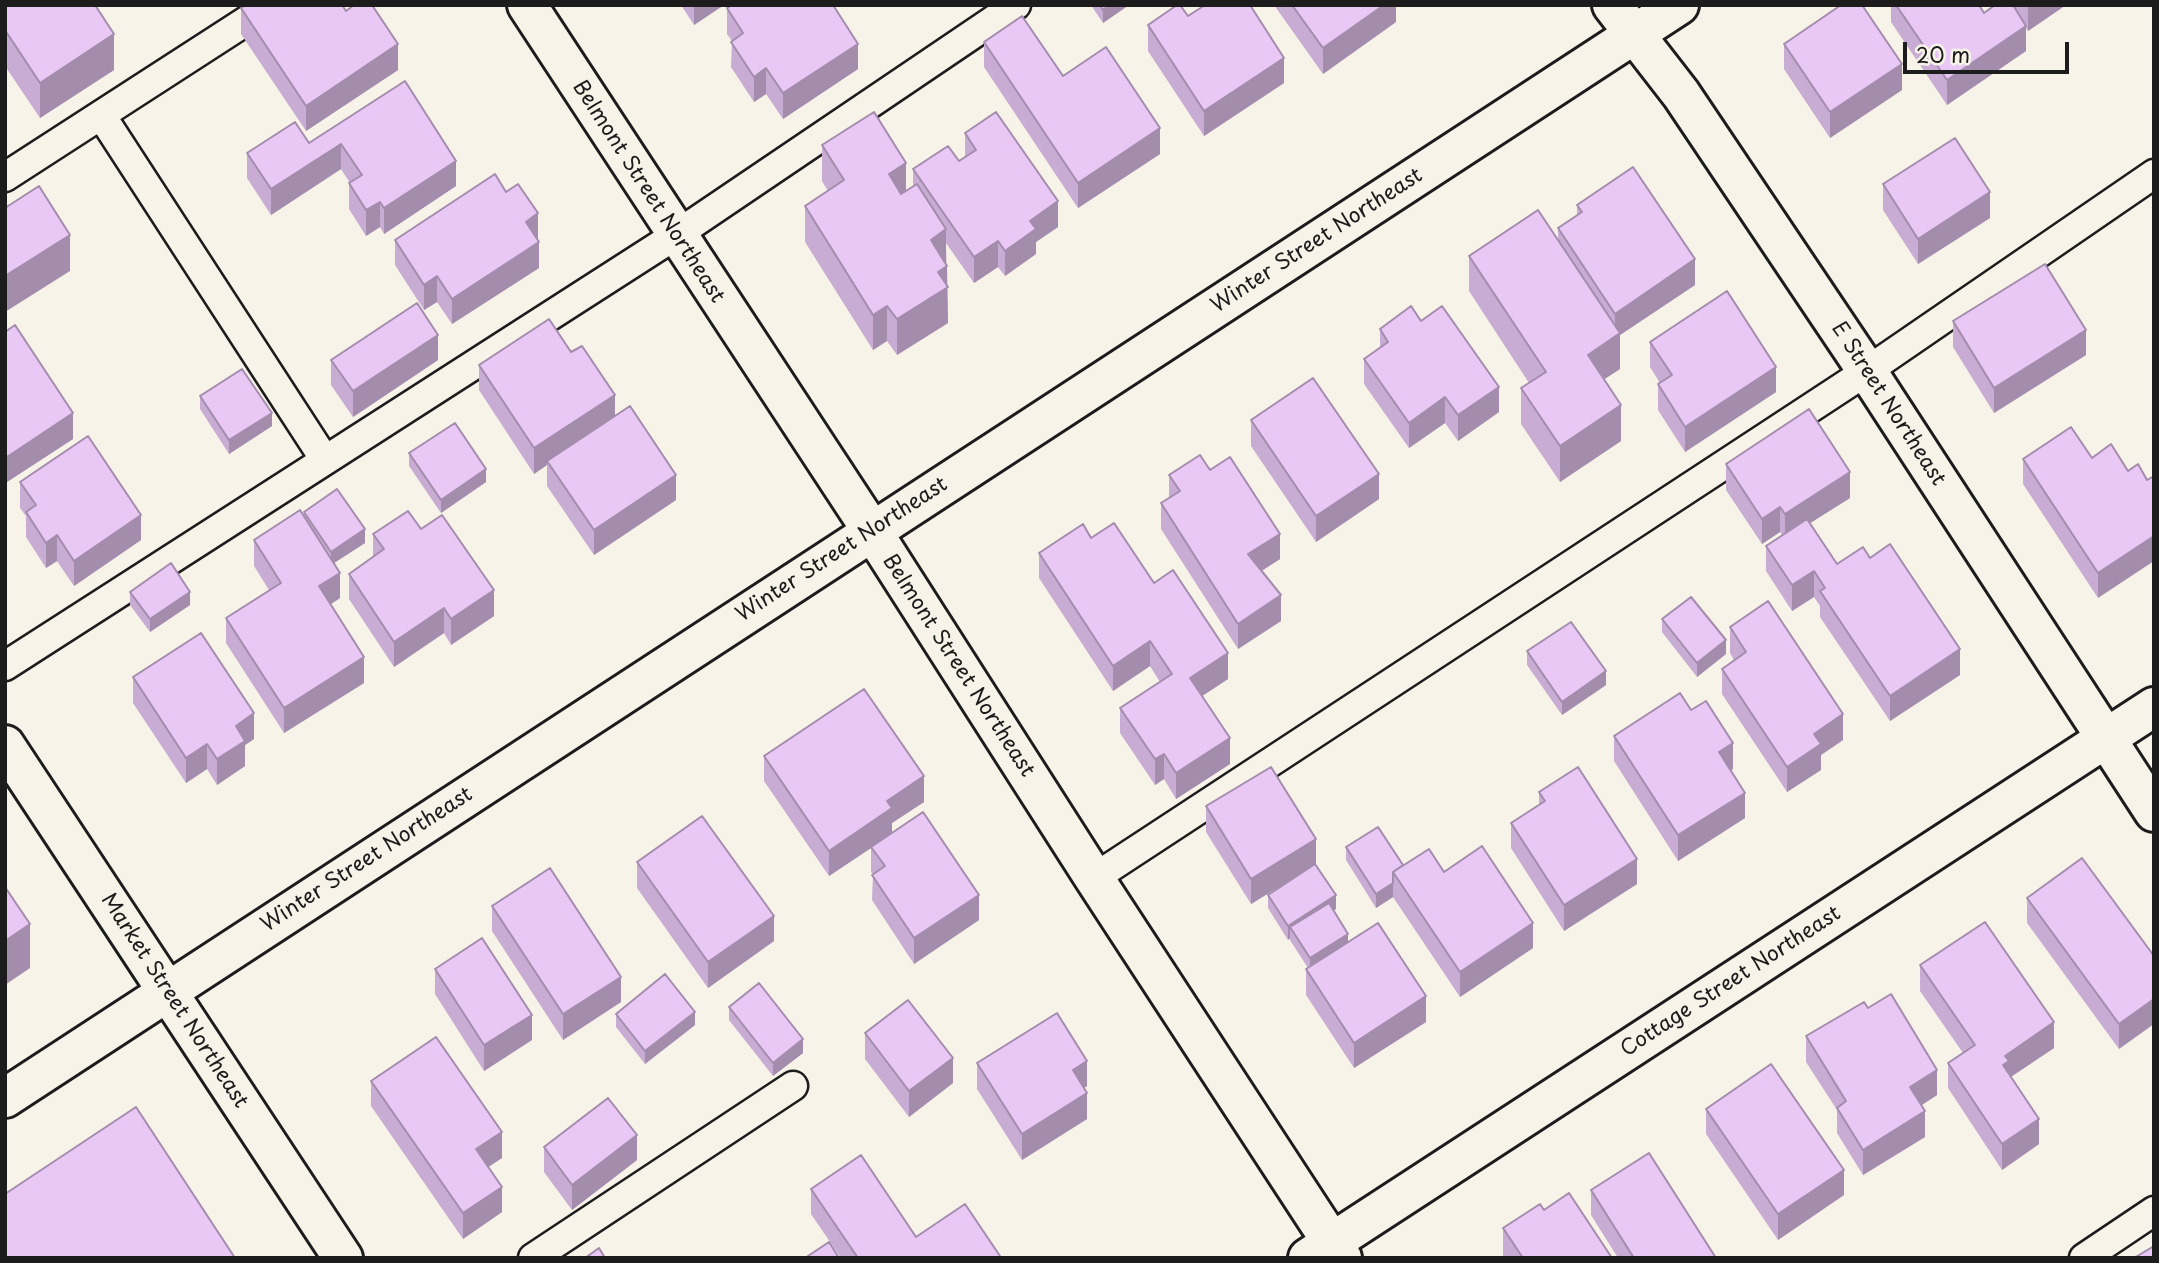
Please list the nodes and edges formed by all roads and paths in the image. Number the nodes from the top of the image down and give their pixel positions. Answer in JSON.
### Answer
{"nodes":[{"id":1,"x":271,"y":5,"type":"edge"},
{"id":2,"x":527,"y":5,"type":"edge"},
{"id":3,"x":1016,"y":5,"type":"edge"},
{"id":4,"x":1612,"y":5,"type":"edge"},
{"id":5,"x":1679,"y":5,"type":"edge"},
{"id":6,"x":1634,"y":35,"type":"junction"},
{"id":7,"x":101,"y":115,"type":"junction"},
{"id":8,"x":2154,"y":174,"type":"edge"},
{"id":9,"x":5,"y":177,"type":"edge"},
{"id":10,"x":676,"y":235,"type":"junction"},
{"id":11,"x":1867,"y":371,"type":"junction"},
{"id":12,"x":325,"y":460,"type":"junction"},
{"id":13,"x":872,"y":531,"type":"junction"},
{"id":14,"x":5,"y":666,"type":"edge"},
{"id":15,"x":2154,"y":707,"type":"edge"},
{"id":16,"x":2106,"y":739,"type":"junction"},
{"id":17,"x":9,"y":759,"type":"edge"},
{"id":18,"x":2154,"y":812,"type":"edge"},
{"id":19,"x":1094,"y":878,"type":"junction"},
{"id":20,"x":168,"y":990,"type":"junction"},
{"id":21,"x":793,"y":1086,"type":"dead end"},
{"id":22,"x":5,"y":1098,"type":"edge"},
{"id":23,"x":2154,"y":1211,"type":"edge"},
{"id":24,"x":1328,"y":1253,"type":"edge"},
{"id":25,"x":343,"y":1258,"type":"edge"},
{"id":26,"x":533,"y":1258,"type":"edge"},
{"id":27,"x":2084,"y":1258,"type":"edge"}],
"edges":[{"from":1,"to":7,"type":"lane"},
{"from":2,"to":10,"type":"street","name":"Belmont Street Northeast"},
{"from":3,"to":10,"type":"lane"},
{"from":4,"to":6,"type":"street","name":"E Street Northeast"},
{"from":5,"to":6,"type":"street","name":"Winter Street Northeast"},
{"from":6,"to":11,"type":"street","name":"E Street Northeast"},
{"from":6,"to":13,"type":"street","name":"Winter Street Northeast"},
{"from":7,"to":9,"type":"lane"},
{"from":7,"to":12,"type":"lane"},
{"from":8,"to":11,"type":"lane"},
{"from":10,"to":12,"type":"lane"},
{"from":10,"to":13,"type":"street","name":"Belmont Street Northeast"},
{"from":11,"to":16,"type":"street","name":"E Street Northeast"},
{"from":11,"to":19,"type":"lane"},
{"from":12,"to":14,"type":"lane"},
{"from":13,"to":19,"type":"street","name":"Belmont Street Northeast"},
{"from":13,"to":20,"type":"street","name":"Winter Street Northeast"},
{"from":15,"to":16,"type":"street","name":"Cottage Street Northeast"},
{"from":16,"to":18,"type":"street","name":"E Street Northeast"},
{"from":16,"to":24,"type":"street","name":"Cottage Street Northeast"},
{"from":17,"to":20,"type":"street","name":"Market Street Northeast"},
{"from":19,"to":24,"type":"street","name":"Belmont Street Northeast"},
{"from":20,"to":22,"type":"street","name":"Winter Street Northeast"},
{"from":20,"to":25,"type":"street","name":"Market Street Northeast"},
{"from":21,"to":26,"type":"lane"},
{"from":23,"to":27,"type":"lane"}]}
